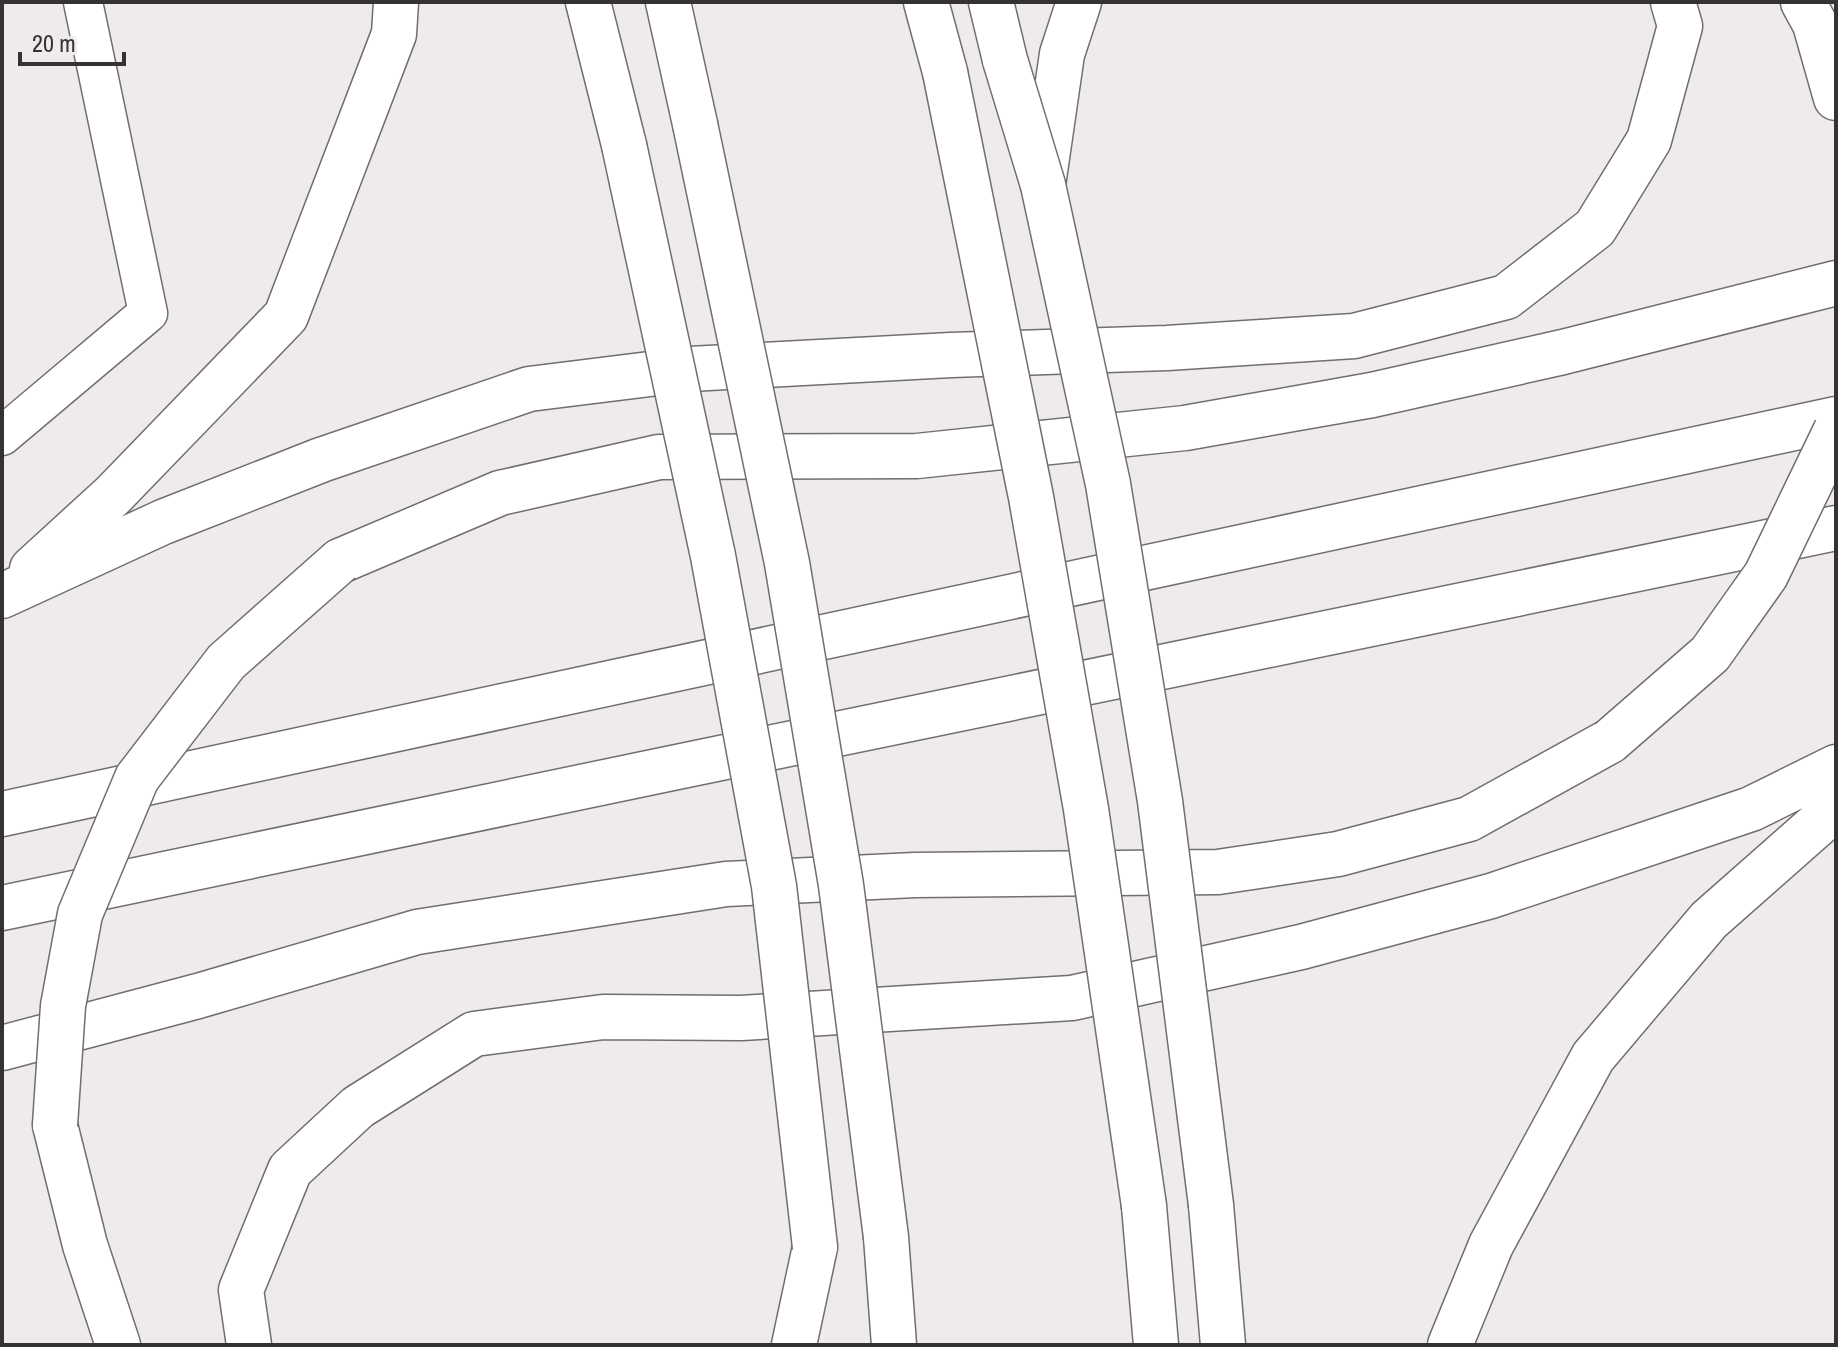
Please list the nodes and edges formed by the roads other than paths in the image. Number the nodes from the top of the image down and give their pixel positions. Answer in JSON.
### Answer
{"nodes":[{"id":1,"x":83,"y":2,"type":"edge"},
{"id":2,"x":396,"y":2,"type":"edge"},
{"id":3,"x":588,"y":2,"type":"edge"},
{"id":4,"x":668,"y":2,"type":"edge"},
{"id":5,"x":926,"y":2,"type":"edge"},
{"id":6,"x":991,"y":2,"type":"edge"},
{"id":7,"x":1079,"y":2,"type":"edge"},
{"id":8,"x":1673,"y":2,"type":"edge"},
{"id":9,"x":1803,"y":2,"type":"edge"},
{"id":10,"x":1836,"y":98,"type":"edge"},
{"id":11,"x":1043,"y":185,"type":"junction"},
{"id":12,"x":1836,"y":283,"type":"edge"},
{"id":13,"x":1836,"y":419,"type":"edge"},
{"id":14,"x":1836,"y":430,"type":"edge"},
{"id":15,"x":2,"y":436,"type":"edge"},
{"id":16,"x":1836,"y":528,"type":"edge"},
{"id":17,"x":3,"y":595,"type":"edge"},
{"id":18,"x":1836,"y":767,"type":"edge"},
{"id":19,"x":1836,"y":808,"type":"edge"},
{"id":20,"x":2,"y":814,"type":"edge"},
{"id":21,"x":2,"y":908,"type":"edge"},
{"id":22,"x":2,"y":1048,"type":"edge"},
{"id":23,"x":815,"y":1247,"type":"junction"},
{"id":24,"x":118,"y":1345,"type":"edge"},
{"id":25,"x":249,"y":1345,"type":"edge"},
{"id":26,"x":794,"y":1345,"type":"edge"},
{"id":27,"x":824,"y":1345,"type":"edge"},
{"id":28,"x":894,"y":1345,"type":"edge"},
{"id":29,"x":1156,"y":1345,"type":"edge"},
{"id":30,"x":1223,"y":1345,"type":"edge"},
{"id":31,"x":1450,"y":1345,"type":"edge"}],
"edges":[{"from":1,"to":15,"type":"street"},
{"from":2,"to":17,"type":"main road"},
{"from":3,"to":23,"type":"main road","bridge":true},
{"from":4,"to":28,"type":"main road","bridge":true},
{"from":5,"to":29,"type":"main road","bridge":true},
{"from":6,"to":11,"type":"main road","bridge":true},
{"from":7,"to":11,"type":"main road"},
{"from":8,"to":17,"type":"main road"},
{"from":9,"to":10,"type":"main road"},
{"from":11,"to":30,"type":"main road","bridge":true},
{"from":12,"to":24,"type":"main road","bridge":true},
{"from":13,"to":20,"type":"main road"},
{"from":14,"to":22,"type":"main road","bridge":true},
{"from":16,"to":21,"type":"main road"},
{"from":18,"to":25,"type":"main road"},
{"from":19,"to":31,"type":"main road"},
{"from":23,"to":26,"type":"main road"},
{"from":23,"to":27,"type":"main road"}]}
